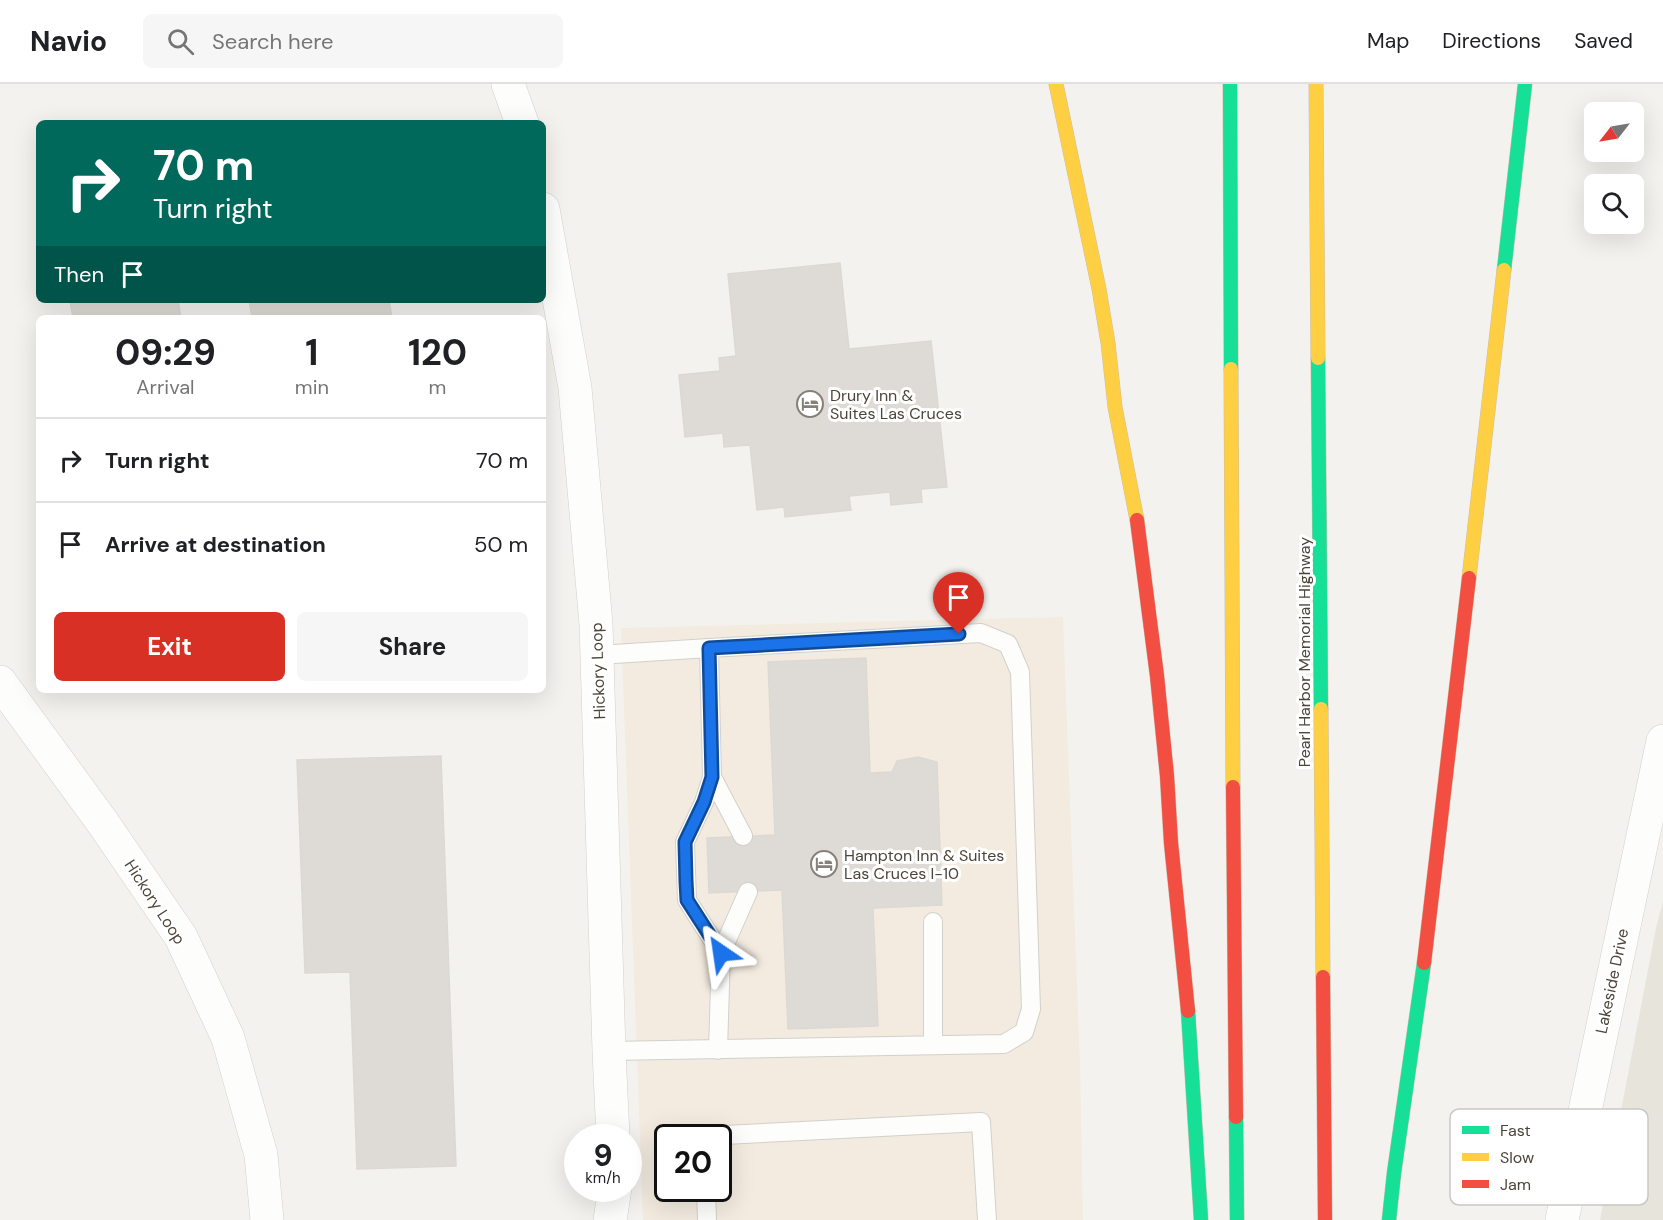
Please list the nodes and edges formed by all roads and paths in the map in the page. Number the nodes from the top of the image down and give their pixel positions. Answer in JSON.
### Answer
{"nodes":[{"id":1,"x":508,"y":84,"type":"edge"},
{"id":2,"x":1056,"y":84,"type":"edge"},
{"id":3,"x":1230,"y":84,"type":"edge"},
{"id":4,"x":1316,"y":84,"type":"edge"},
{"id":5,"x":1525,"y":84,"type":"edge"},
{"id":6,"x":521,"y":120,"type":"edge"},
{"id":7,"x":546,"y":226,"type":"edge"},
{"id":8,"x":709,"y":648,"type":"junction"},
{"id":9,"x":598,"y":655,"type":"junction"},
{"id":10,"x":3,"y":693,"type":"edge"},
{"id":11,"x":1663,"y":741,"type":"edge"},
{"id":12,"x":712,"y":777,"type":"junction"},
{"id":13,"x":743,"y":836,"type":"dead end"},
{"id":14,"x":748,"y":892,"type":"dead end"},
{"id":15,"x":933,"y":922,"type":"dead end"},
{"id":16,"x":721,"y":953,"type":"junction"},
{"id":17,"x":933,"y":1045,"type":"junction"},
{"id":18,"x":718,"y":1050,"type":"junction"},
{"id":19,"x":609,"y":1051,"type":"junction"},
{"id":20,"x":1585,"y":1109,"type":"edge"},
{"id":21,"x":612,"y":1124,"type":"edge"},
{"id":22,"x":732,"y":1135,"type":"edge"},
{"id":23,"x":613,"y":1202,"type":"edge"},
{"id":24,"x":706,"y":1202,"type":"edge"},
{"id":25,"x":1565,"y":1205,"type":"edge"},
{"id":26,"x":267,"y":1220,"type":"edge"},
{"id":27,"x":610,"y":1220,"type":"edge"},
{"id":28,"x":707,"y":1220,"type":"edge"},
{"id":29,"x":987,"y":1220,"type":"edge"},
{"id":30,"x":1201,"y":1220,"type":"edge"},
{"id":31,"x":1237,"y":1220,"type":"edge"},
{"id":32,"x":1325,"y":1220,"type":"edge"},
{"id":33,"x":1389,"y":1220,"type":"edge"},
{"id":34,"x":1562,"y":1220,"type":"edge"}],
"edges":[{"from":1,"to":6,"type":"street"},
{"from":2,"to":30,"type":"highway"},
{"from":3,"to":31,"type":"highway"},
{"from":4,"to":32,"type":"highway","name":"Pearl Harbor Memorial Highway"},
{"from":5,"to":33,"type":"highway"},
{"from":7,"to":9,"type":"street","name":"Hickory Loop"},
{"from":8,"to":9,"type":"lane"},
{"from":8,"to":12,"type":"lane"},
{"from":8,"to":17,"type":"lane"},
{"from":9,"to":19,"type":"street","name":"Hickory Loop"},
{"from":10,"to":26,"type":"street","name":"Hickory Loop"},
{"from":11,"to":20,"type":"street","name":"Lakeside Drive"},
{"from":12,"to":13,"type":"lane"},
{"from":12,"to":16,"type":"lane"},
{"from":14,"to":16,"type":"lane"},
{"from":15,"to":17,"type":"lane"},
{"from":16,"to":18,"type":"lane"},
{"from":17,"to":18,"type":"lane"},
{"from":18,"to":19,"type":"lane"},
{"from":19,"to":21,"type":"street","name":"Hickory Loop"},
{"from":22,"to":29,"type":"lane"},
{"from":23,"to":27,"type":"street"},
{"from":24,"to":28,"type":"lane"},
{"from":25,"to":34,"type":"street","name":"Lakeside Drive"}]}
